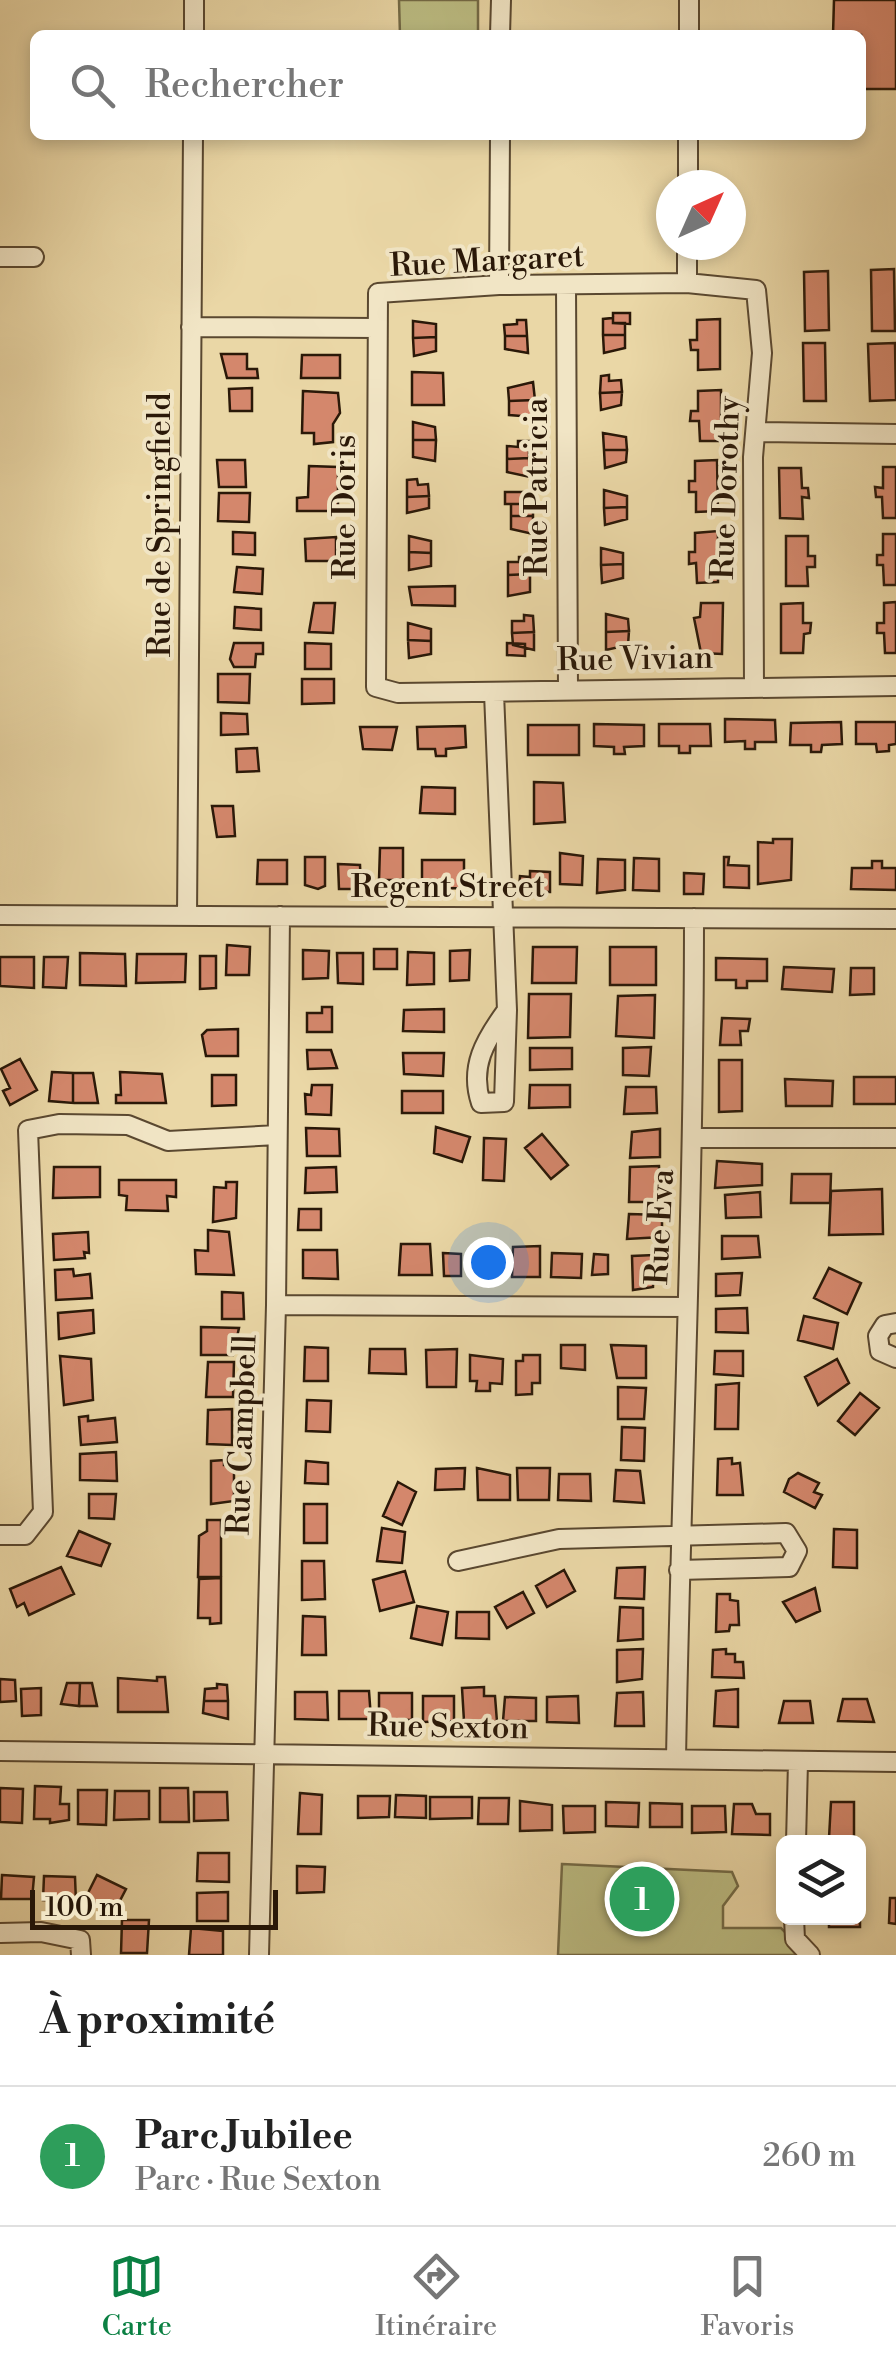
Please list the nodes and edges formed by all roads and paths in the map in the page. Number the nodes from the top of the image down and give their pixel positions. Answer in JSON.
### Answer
{"nodes":[{"id":1,"x":194,"y":0,"type":"edge"},
{"id":2,"x":500,"y":0,"type":"edge"},
{"id":3,"x":689,"y":0,"type":"edge"},
{"id":4,"x":194,"y":30,"type":"edge"},
{"id":5,"x":500,"y":30,"type":"edge"},
{"id":6,"x":689,"y":30,"type":"edge"},
{"id":7,"x":193,"y":140,"type":"edge"},
{"id":8,"x":500,"y":140,"type":"edge"},
{"id":9,"x":688,"y":140,"type":"edge"},
{"id":10,"x":688,"y":170,"type":"edge"},
{"id":11,"x":0,"y":257,"type":"edge"},
{"id":12,"x":34,"y":257,"type":"dead end"},
{"id":13,"x":687,"y":260,"type":"edge"},
{"id":14,"x":687,"y":283,"type":"junction"},
{"id":15,"x":500,"y":284,"type":"junction"},
{"id":16,"x":566,"y":285,"type":"junction"},
{"id":17,"x":756,"y":290,"type":"joint"},
{"id":18,"x":191,"y":326,"type":"junction"},
{"id":19,"x":377,"y":328,"type":"junction"},
{"id":20,"x":756,"y":432,"type":"junction"},
{"id":21,"x":896,"y":434,"type":"edge"},
{"id":22,"x":896,"y":686,"type":"edge"},
{"id":23,"x":376,"y":687,"type":"joint"},
{"id":24,"x":754,"y":688,"type":"junction"},
{"id":25,"x":568,"y":689,"type":"junction"},
{"id":26,"x":494,"y":693,"type":"junction"},
{"id":27,"x":0,"y":914,"type":"edge"},
{"id":28,"x":188,"y":916,"type":"junction"},
{"id":29,"x":280,"y":916,"type":"junction"},
{"id":30,"x":500,"y":917,"type":"junction"},
{"id":31,"x":694,"y":918,"type":"junction"},
{"id":32,"x":896,"y":919,"type":"edge"},
{"id":33,"x":507,"y":1010,"type":"dead end"},
{"id":34,"x":277,"y":1135,"type":"junction"},
{"id":35,"x":694,"y":1138,"type":"junction"},
{"id":36,"x":896,"y":1138,"type":"edge"},
{"id":37,"x":276,"y":1305,"type":"junction"},
{"id":38,"x":686,"y":1307,"type":"junction"},
{"id":39,"x":896,"y":1323,"type":"edge"},
{"id":40,"x":896,"y":1358,"type":"edge"},
{"id":41,"x":0,"y":1535,"type":"edge"},
{"id":42,"x":679,"y":1538,"type":"junction"},
{"id":43,"x":458,"y":1561,"type":"dead end"},
{"id":44,"x":680,"y":1570,"type":"junction"},
{"id":45,"x":0,"y":1751,"type":"edge"},
{"id":46,"x":263,"y":1754,"type":"junction"},
{"id":47,"x":676,"y":1759,"type":"junction"},
{"id":48,"x":798,"y":1762,"type":"junction"},
{"id":49,"x":896,"y":1762,"type":"edge"},
{"id":50,"x":796,"y":1835,"type":"edge"},
{"id":51,"x":794,"y":1925,"type":"edge"},
{"id":52,"x":0,"y":1933,"type":"edge"},
{"id":53,"x":81,"y":1955,"type":"edge"},
{"id":54,"x":258,"y":1955,"type":"edge"},
{"id":55,"x":810,"y":1955,"type":"edge"}],
"edges":[{"from":1,"to":4,"type":"street"},
{"from":2,"to":5,"type":"street"},
{"from":3,"to":6,"type":"street"},
{"from":7,"to":18,"type":"street","name":"Rue de Springfield"},
{"from":8,"to":15,"type":"street"},
{"from":9,"to":10,"type":"street"},
{"from":11,"to":12,"type":"street"},
{"from":13,"to":14,"type":"street"},
{"from":14,"to":16,"type":"street","name":"Rue Margaret"},
{"from":14,"to":17,"type":"street","name":"Rue Margaret"},
{"from":15,"to":16,"type":"street","name":"Rue Margaret"},
{"from":15,"to":19,"type":"street","name":"Rue Margaret"},
{"from":16,"to":25,"type":"street","name":"Rue Patricia"},
{"from":17,"to":20,"type":"street","name":"Rue Dorothy"},
{"from":18,"to":19,"type":"street","name":"Rue Margaret"},
{"from":18,"to":28,"type":"street","name":"Rue de Springfield"},
{"from":19,"to":23,"type":"street","name":"Rue Doris"},
{"from":20,"to":21,"type":"street"},
{"from":20,"to":24,"type":"street","name":"Rue Dorothy"},
{"from":22,"to":24,"type":"street","name":"Rue Vivian"},
{"from":23,"to":26,"type":"street","name":"Rue Vivian"},
{"from":24,"to":25,"type":"street","name":"Rue Vivian"},
{"from":25,"to":26,"type":"street","name":"Rue Vivian"},
{"from":26,"to":30,"type":"street"},
{"from":27,"to":28,"type":"street","name":"Regent Street"},
{"from":28,"to":29,"type":"street","name":"Regent Street"},
{"from":29,"to":30,"type":"street","name":"Regent Street"},
{"from":29,"to":34,"type":"street","name":"Rue Campbell"},
{"from":30,"to":31,"type":"street","name":"Regent Street"},
{"from":30,"to":33,"type":"street"},
{"from":31,"to":32,"type":"street","name":"Regent Street"},
{"from":31,"to":35,"type":"street","name":"Rue Eva"},
{"from":34,"to":37,"type":"street","name":"Rue Campbell"},
{"from":34,"to":41,"type":"street"},
{"from":35,"to":36,"type":"street"},
{"from":35,"to":38,"type":"street","name":"Rue Eva"},
{"from":37,"to":38,"type":"street"},
{"from":37,"to":46,"type":"street","name":"Rue Campbell"},
{"from":38,"to":42,"type":"street","name":"Rue Eva"},
{"from":39,"to":40,"type":"street"},
{"from":42,"to":43,"type":"street"},
{"from":42,"to":44,"type":"street","name":"Rue Eva"},
{"from":42,"to":44,"type":"street"},
{"from":44,"to":47,"type":"street","name":"Rue Eva"},
{"from":45,"to":46,"type":"street","name":"Rue Sexton"},
{"from":46,"to":47,"type":"street","name":"Rue Sexton"},
{"from":46,"to":54,"type":"street","name":"Rue Campbell"},
{"from":47,"to":48,"type":"street","name":"Rue Sexton"},
{"from":48,"to":49,"type":"street","name":"Rue Sexton"},
{"from":48,"to":50,"type":"street"},
{"from":51,"to":55,"type":"street"},
{"from":52,"to":53,"type":"street"}]}
